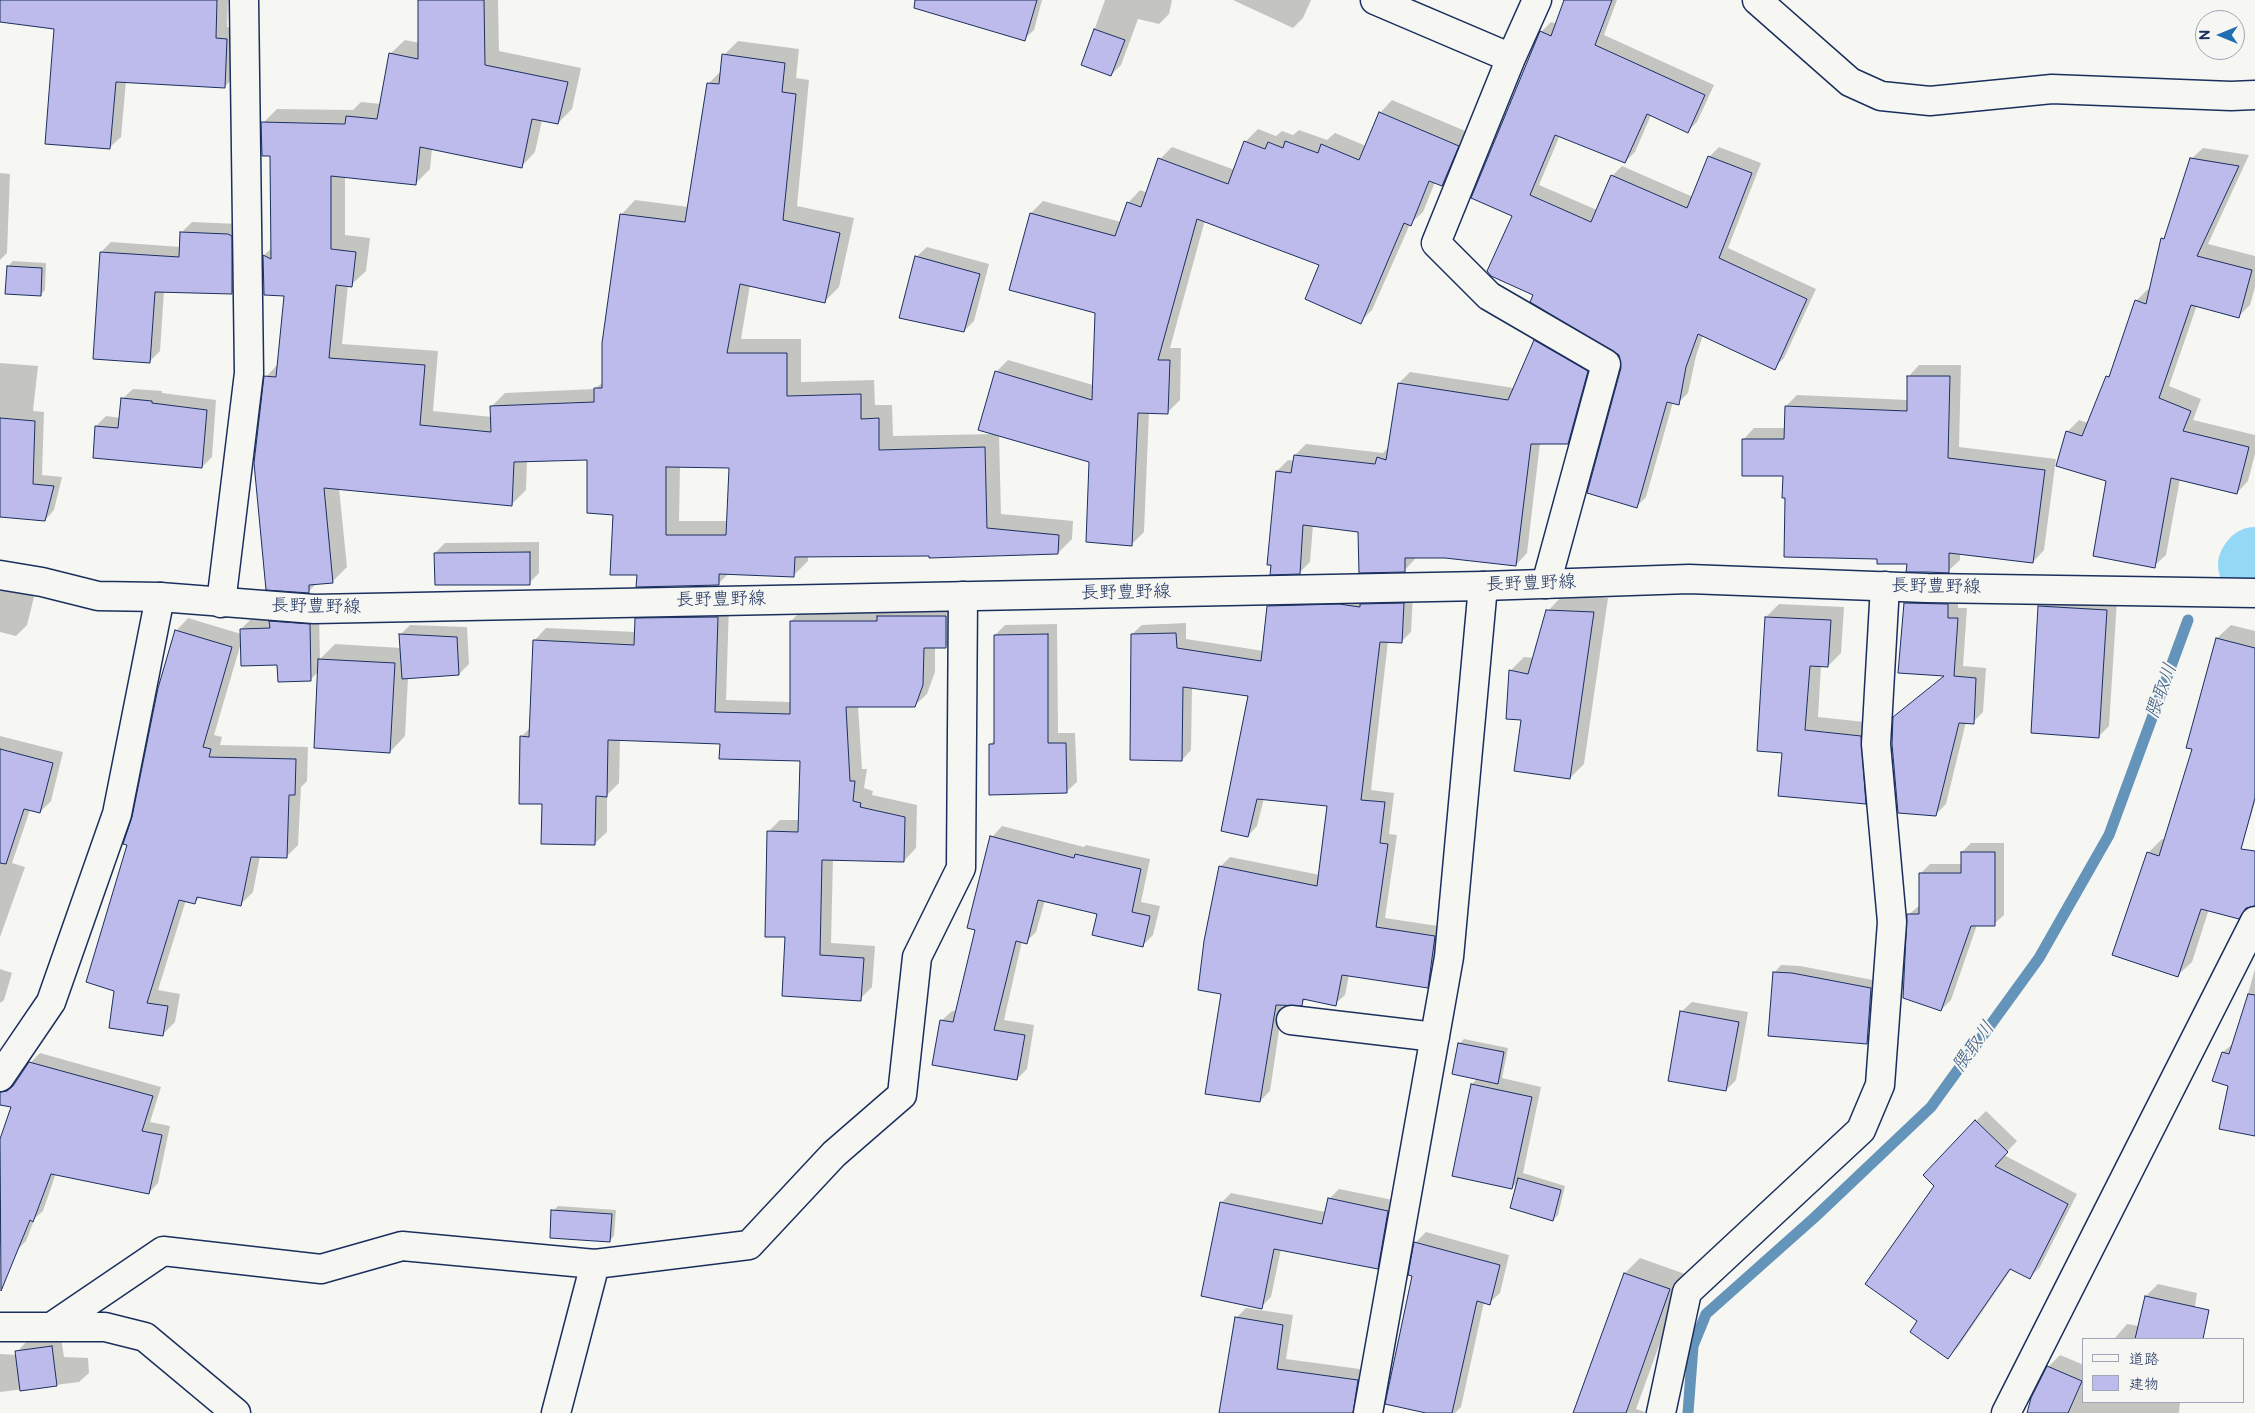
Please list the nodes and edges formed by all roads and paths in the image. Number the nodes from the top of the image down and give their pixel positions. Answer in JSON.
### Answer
{"nodes":[{"id":1,"x":244,"y":0,"type":"edge"},
{"id":2,"x":1375,"y":0,"type":"edge"},
{"id":3,"x":1537,"y":0,"type":"edge"},
{"id":4,"x":1757,"y":0,"type":"edge"},
{"id":5,"x":1511,"y":58,"type":"junction"},
{"id":6,"x":2255,"y":95,"type":"edge"},
{"id":7,"x":0,"y":575,"type":"edge"},
{"id":8,"x":1546,"y":584,"type":"junction"},
{"id":9,"x":1483,"y":586,"type":"junction"},
{"id":10,"x":1885,"y":586,"type":"junction"},
{"id":11,"x":2255,"y":592,"type":"edge"},
{"id":12,"x":962,"y":596,"type":"junction"},
{"id":13,"x":160,"y":597,"type":"junction"},
{"id":14,"x":221,"y":603,"type":"junction"},
{"id":15,"x":2255,"y":922,"type":"edge"},
{"id":16,"x":1291,"y":1020,"type":"dead end"},
{"id":17,"x":1435,"y":1037,"type":"junction"},
{"id":18,"x":0,"y":1077,"type":"edge"},
{"id":19,"x":595,"y":1264,"type":"junction"},
{"id":20,"x":0,"y":1327,"type":"edge"},
{"id":21,"x":52,"y":1327,"type":"junction"},
{"id":22,"x":236,"y":1413,"type":"edge"},
{"id":23,"x":556,"y":1413,"type":"edge"},
{"id":24,"x":1368,"y":1413,"type":"edge"},
{"id":25,"x":1661,"y":1413,"type":"edge"},
{"id":26,"x":2006,"y":1413,"type":"edge"}],
"edges":[{"from":1,"to":14,"type":"street"},
{"from":2,"to":5,"type":"street"},
{"from":3,"to":5,"type":"street"},
{"from":4,"to":6,"type":"street"},
{"from":5,"to":8,"type":"street"},
{"from":7,"to":13,"type":"street","name":"長野豊野線"},
{"from":8,"to":9,"type":"street","name":"長野豊野線"},
{"from":8,"to":10,"type":"street","name":"長野豊野線"},
{"from":9,"to":12,"type":"street","name":"長野豊野線"},
{"from":9,"to":17,"type":"street"},
{"from":10,"to":11,"type":"street","name":"長野豊野線"},
{"from":10,"to":25,"type":"street"},
{"from":12,"to":14,"type":"street","name":"長野豊野線"},
{"from":12,"to":19,"type":"street"},
{"from":13,"to":14,"type":"street","name":"長野豊野線"},
{"from":13,"to":18,"type":"street"},
{"from":15,"to":26,"type":"street"},
{"from":16,"to":17,"type":"street"},
{"from":17,"to":24,"type":"street"},
{"from":19,"to":21,"type":"street"},
{"from":19,"to":23,"type":"street"},
{"from":20,"to":21,"type":"street"},
{"from":21,"to":22,"type":"street"}]}
